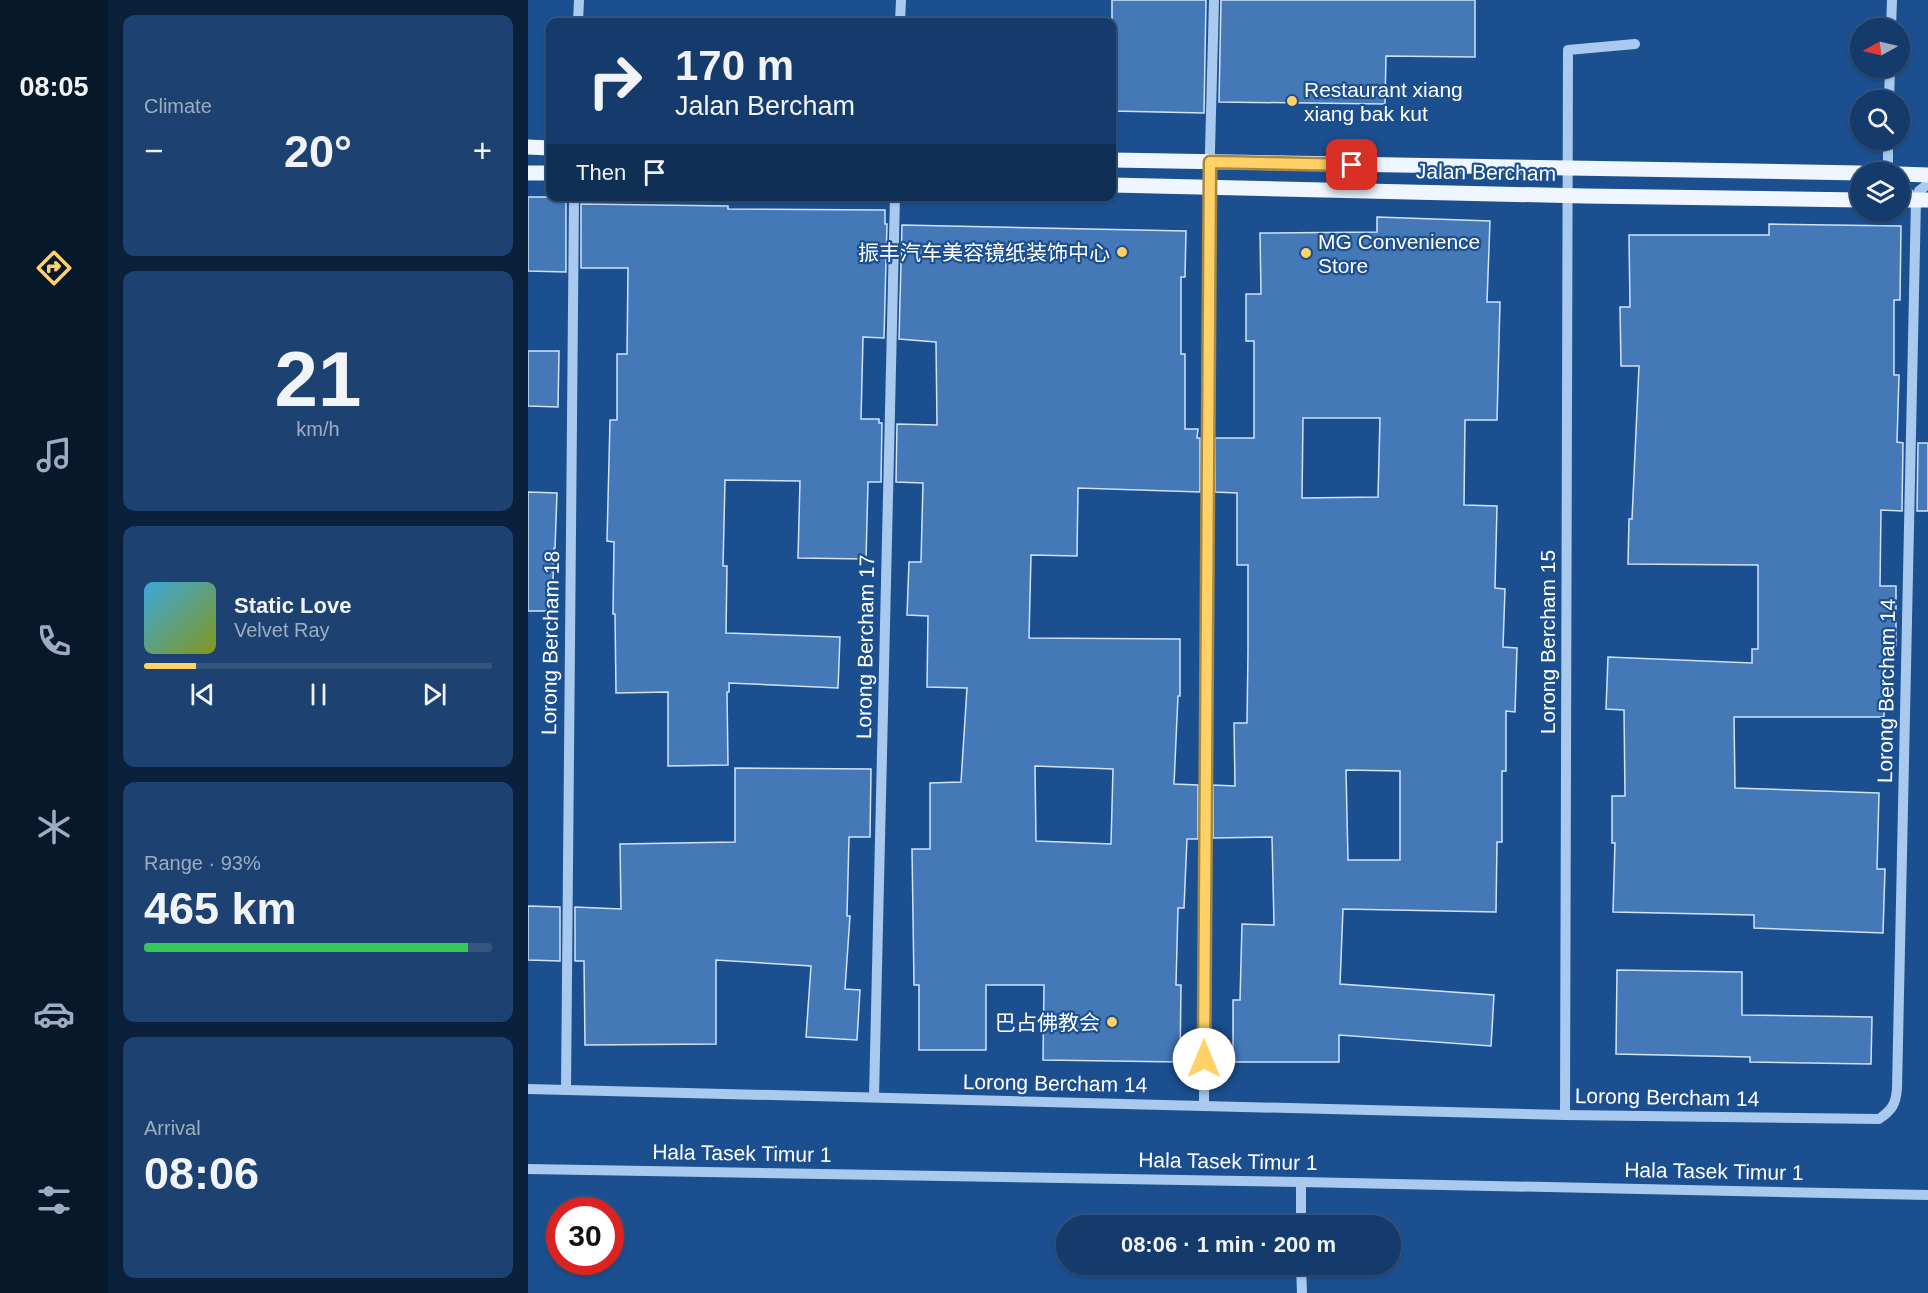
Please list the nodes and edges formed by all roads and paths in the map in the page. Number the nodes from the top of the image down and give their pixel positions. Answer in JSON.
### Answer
{"nodes":[{"id":1,"x":579,"y":0,"type":"edge"},
{"id":2,"x":901,"y":0,"type":"edge"},
{"id":3,"x":1214,"y":0,"type":"edge"},
{"id":4,"x":1892,"y":0,"type":"edge"},
{"id":5,"x":578,"y":18,"type":"edge"},
{"id":6,"x":900,"y":18,"type":"edge"},
{"id":7,"x":1891,"y":18,"type":"edge"},
{"id":8,"x":1635,"y":44,"type":"dead end"},
{"id":9,"x":528,"y":147,"type":"edge"},
{"id":10,"x":546,"y":148,"type":"edge"},
{"id":11,"x":1116,"y":160,"type":"edge"},
{"id":12,"x":1210,"y":162,"type":"junction"},
{"id":13,"x":1569,"y":169,"type":"junction"},
{"id":14,"x":528,"y":173,"type":"edge"},
{"id":15,"x":546,"y":173,"type":"edge"},
{"id":16,"x":1850,"y":173,"type":"edge"},
{"id":17,"x":1910,"y":174,"type":"edge"},
{"id":18,"x":1928,"y":175,"type":"edge"},
{"id":19,"x":1928,"y":184,"type":"edge"},
{"id":20,"x":1116,"y":185,"type":"edge"},
{"id":21,"x":1209,"y":188,"type":"junction"},
{"id":22,"x":1569,"y":195,"type":"junction"},
{"id":23,"x":1850,"y":199,"type":"edge"},
{"id":24,"x":1922,"y":200,"type":"edge"},
{"id":25,"x":574,"y":201,"type":"edge"},
{"id":26,"x":895,"y":201,"type":"edge"},
{"id":27,"x":528,"y":1089,"type":"edge"},
{"id":28,"x":566,"y":1090,"type":"junction"},
{"id":29,"x":874,"y":1097,"type":"junction"},
{"id":30,"x":1204,"y":1106,"type":"junction"},
{"id":31,"x":1564,"y":1115,"type":"junction"},
{"id":32,"x":528,"y":1169,"type":"edge"},
{"id":33,"x":1300,"y":1182,"type":"junction"},
{"id":34,"x":1928,"y":1195,"type":"edge"},
{"id":35,"x":1301,"y":1215,"type":"edge"},
{"id":36,"x":1301,"y":1275,"type":"edge"},
{"id":37,"x":1302,"y":1293,"type":"edge"}],
"edges":[{"from":1,"to":5,"type":"street"},
{"from":2,"to":6,"type":"street"},
{"from":3,"to":12,"type":"street"},
{"from":4,"to":7,"type":"street"},
{"from":8,"to":13,"type":"street","name":"Lorong Bercham 15"},
{"from":9,"to":10,"type":"main road"},
{"from":11,"to":12,"type":"main road","name":"Jalan Bercham"},
{"from":12,"to":13,"type":"main road","name":"Jalan Bercham"},
{"from":12,"to":21,"type":"street"},
{"from":13,"to":16,"type":"main road","name":"Jalan Bercham"},
{"from":13,"to":22,"type":"street","name":"Lorong Bercham 15"},
{"from":14,"to":15,"type":"main road"},
{"from":17,"to":18,"type":"main road"},
{"from":19,"to":24,"type":"street"},
{"from":20,"to":21,"type":"main road","name":"Jalan Bercham"},
{"from":21,"to":22,"type":"main road","name":"Jalan Bercham"},
{"from":21,"to":30,"type":"street"},
{"from":22,"to":23,"type":"main road","name":"Jalan Bercham"},
{"from":22,"to":31,"type":"street","name":"Lorong Bercham 15"},
{"from":24,"to":31,"type":"street","name":"Lorong Bercham 14"},
{"from":25,"to":28,"type":"street","name":"Lorong Bercham 18"},
{"from":26,"to":29,"type":"street","name":"Lorong Bercham 17"},
{"from":27,"to":28,"type":"street","name":"Lorong Bercham 14"},
{"from":28,"to":29,"type":"street","name":"Lorong Bercham 14"},
{"from":29,"to":30,"type":"street","name":"Lorong Bercham 14"},
{"from":30,"to":31,"type":"street","name":"Lorong Bercham 14"},
{"from":32,"to":33,"type":"street","name":"Hala Tasek Timur 1"},
{"from":33,"to":34,"type":"street","name":"Hala Tasek Timur 1"},
{"from":33,"to":35,"type":"street"},
{"from":36,"to":37,"type":"street"}]}
